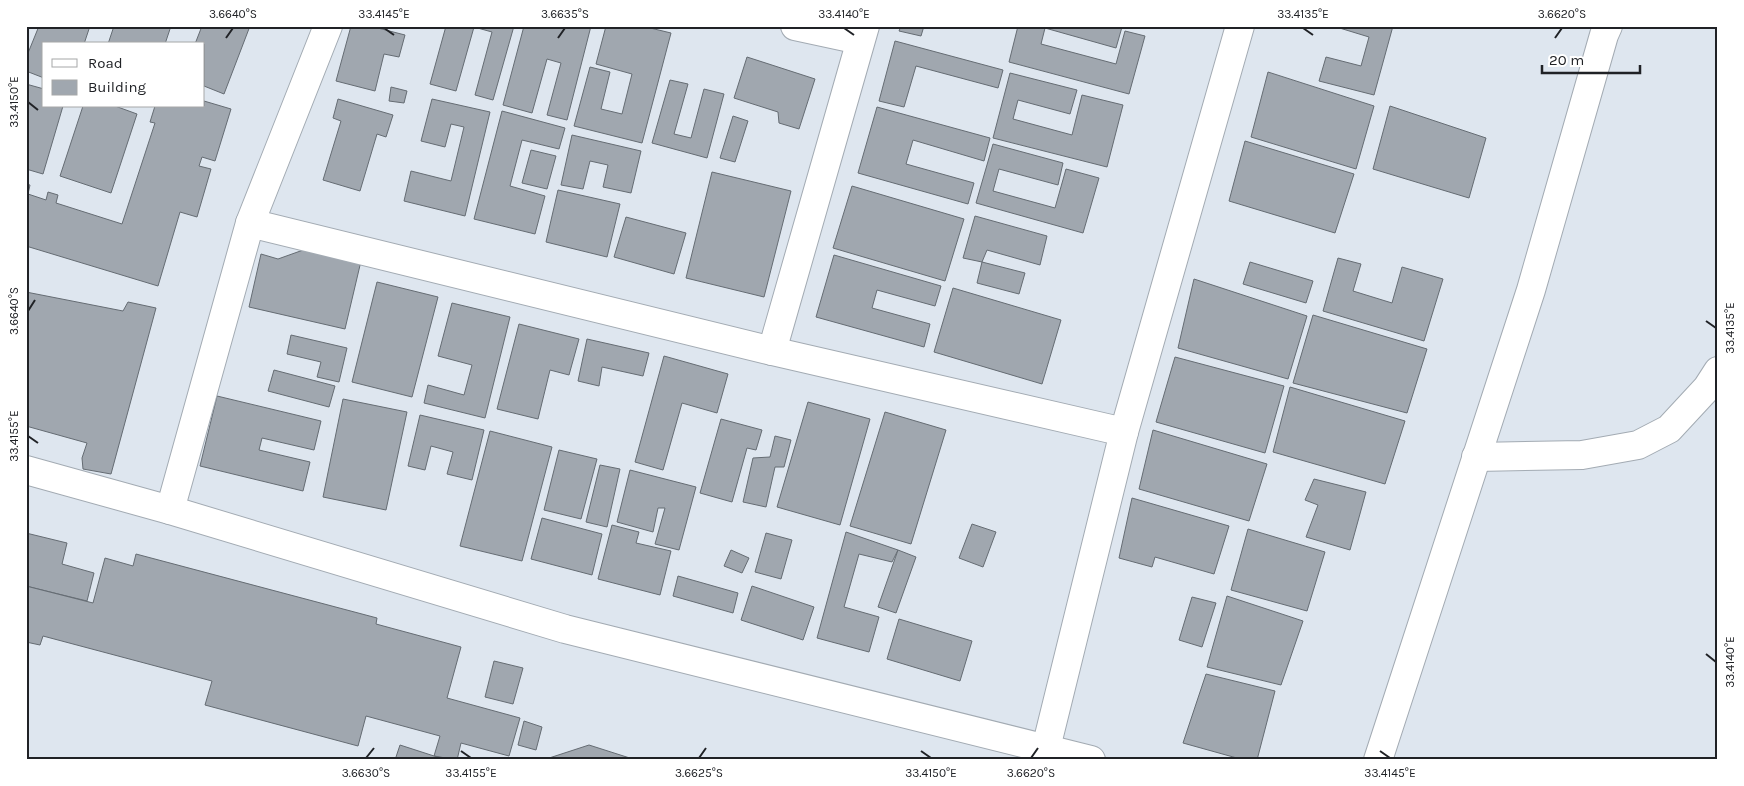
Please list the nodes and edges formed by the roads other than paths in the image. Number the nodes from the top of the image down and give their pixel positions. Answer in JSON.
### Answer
{"nodes":[{"id":1,"x":328,"y":26,"type":"edge"},
{"id":2,"x":795,"y":26,"type":"edge"},
{"id":3,"x":1240,"y":26,"type":"edge"},
{"id":4,"x":1608,"y":26,"type":"edge"},
{"id":5,"x":863,"y":33,"type":"edge"},
{"id":6,"x":250,"y":224,"type":"junction"},
{"id":7,"x":772,"y":351,"type":"junction"},
{"id":8,"x":1718,"y":371,"type":"edge"},
{"id":9,"x":1124,"y":432,"type":"junction"},
{"id":10,"x":1476,"y":457,"type":"junction"},
{"id":11,"x":26,"y":470,"type":"edge"},
{"id":12,"x":170,"y":510,"type":"junction"},
{"id":13,"x":1046,"y":748,"type":"junction"},
{"id":14,"x":1091,"y":760,"type":"edge"},
{"id":15,"x":1378,"y":760,"type":"edge"}],
"edges":[{"from":1,"to":6,"type":"street"},
{"from":2,"to":5,"type":"street"},
{"from":3,"to":9,"type":"street"},
{"from":4,"to":10,"type":"street"},
{"from":5,"to":7,"type":"street"},
{"from":6,"to":7,"type":"street"},
{"from":6,"to":12,"type":"street"},
{"from":7,"to":9,"type":"street"},
{"from":8,"to":10,"type":"street"},
{"from":9,"to":13,"type":"street"},
{"from":10,"to":15,"type":"street"},
{"from":11,"to":12,"type":"street"},
{"from":12,"to":13,"type":"street"},
{"from":13,"to":14,"type":"street"}]}
